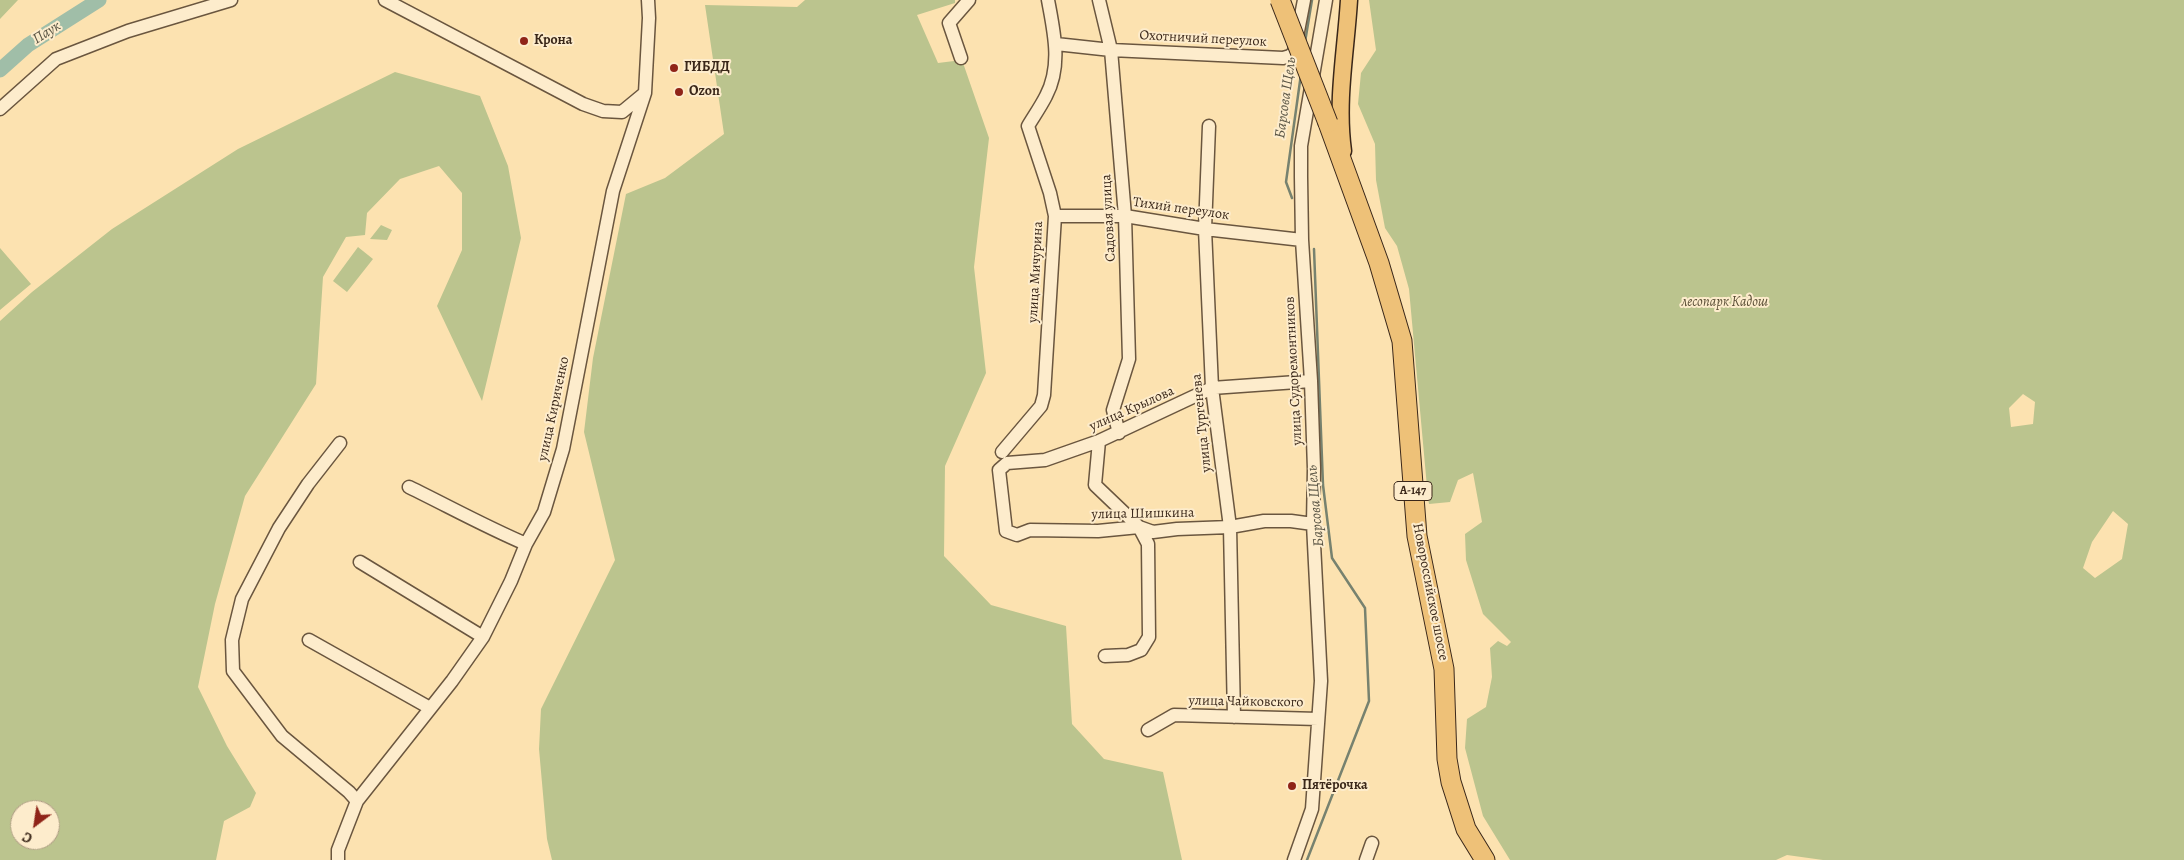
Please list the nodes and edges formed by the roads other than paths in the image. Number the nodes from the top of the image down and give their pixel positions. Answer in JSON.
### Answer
{"nodes":[{"id":1,"x":231,"y":0,"type":"edge"},
{"id":2,"x":385,"y":0,"type":"edge"},
{"id":3,"x":648,"y":0,"type":"edge"},
{"id":4,"x":969,"y":0,"type":"edge"},
{"id":5,"x":1048,"y":0,"type":"edge"},
{"id":6,"x":1099,"y":0,"type":"edge"},
{"id":7,"x":1280,"y":0,"type":"edge"},
{"id":8,"x":1304,"y":0,"type":"edge"},
{"id":9,"x":1326,"y":0,"type":"edge"},
{"id":10,"x":1349,"y":0,"type":"edge"},
{"id":11,"x":1056,"y":44,"type":"junction"},
{"id":12,"x":1111,"y":50,"type":"junction"},
{"id":13,"x":961,"y":58,"type":"dead end"},
{"id":14,"x":645,"y":93,"type":"junction"},
{"id":15,"x":0,"y":109,"type":"edge"},
{"id":16,"x":1209,"y":126,"type":"dead end"},
{"id":17,"x":1347,"y":175,"type":"junction"},
{"id":18,"x":1054,"y":216,"type":"junction"},
{"id":19,"x":1125,"y":216,"type":"junction"},
{"id":20,"x":1205,"y":228,"type":"junction"},
{"id":21,"x":1302,"y":240,"type":"junction"},
{"id":22,"x":1311,"y":381,"type":"junction"},
{"id":23,"x":1212,"y":388,"type":"junction"},
{"id":24,"x":1119,"y":433,"type":"junction"},
{"id":25,"x":1099,"y":441,"type":"junction"},
{"id":26,"x":340,"y":443,"type":"dead end"},
{"id":27,"x":1002,"y":452,"type":"dead end"},
{"id":28,"x":999,"y":470,"type":"joint"},
{"id":29,"x":409,"y":487,"type":"dead end"},
{"id":30,"x":1313,"y":524,"type":"junction"},
{"id":31,"x":1139,"y":527,"type":"junction"},
{"id":32,"x":1230,"y":527,"type":"junction"},
{"id":33,"x":526,"y":544,"type":"junction"},
{"id":34,"x":360,"y":562,"type":"dead end"},
{"id":35,"x":483,"y":637,"type":"junction"},
{"id":36,"x":308,"y":640,"type":"dead end"},
{"id":37,"x":1105,"y":656,"type":"dead end"},
{"id":38,"x":430,"y":708,"type":"junction"},
{"id":39,"x":1234,"y":717,"type":"junction"},
{"id":40,"x":1318,"y":719,"type":"junction"},
{"id":41,"x":1148,"y":730,"type":"dead end"},
{"id":42,"x":357,"y":801,"type":"junction"},
{"id":43,"x":1372,"y":843,"type":"dead end"},
{"id":44,"x":338,"y":860,"type":"edge"},
{"id":45,"x":1294,"y":860,"type":"edge"},
{"id":46,"x":1366,"y":860,"type":"edge"},
{"id":47,"x":1485,"y":860,"type":"edge"}],
"edges":[{"from":1,"to":15,"type":"street"},
{"from":2,"to":14,"type":"street"},
{"from":3,"to":14,"type":"street","name":"улица Кириченко"},
{"from":4,"to":13,"type":"street"},
{"from":5,"to":11,"type":"street","name":"улица Мичурина"},
{"from":6,"to":12,"type":"street","name":"Садовая улица"},
{"from":7,"to":17,"type":"highway","name":"Новороссийское шоссе","number":"А-147","bridge":true},
{"from":8,"to":12,"type":"street","name":"Охотничий переулок"},
{"from":9,"to":21,"type":"street","name":"улица Судоремонтников"},
{"from":10,"to":17,"type":"main road","name":"Новороссийское шоссе"},
{"from":11,"to":12,"type":"street","name":"Охотничий переулок"},
{"from":11,"to":18,"type":"street","name":"улица Мичурина"},
{"from":12,"to":19,"type":"street","name":"Садовая улица"},
{"from":14,"to":33,"type":"street","name":"улица Кириченко"},
{"from":16,"to":20,"type":"street","name":"улица Тургенева"},
{"from":17,"to":47,"type":"highway","name":"Новороссийское шоссе","number":"А-147"},
{"from":18,"to":19,"type":"street","name":"Тихий переулок"},
{"from":18,"to":27,"type":"street","name":"улица Мичурина"},
{"from":19,"to":20,"type":"street","name":"Тихий переулок"},
{"from":19,"to":24,"type":"street","name":"Садовая улица"},
{"from":20,"to":21,"type":"street","name":"Тихий переулок"},
{"from":20,"to":23,"type":"street","name":"улица Тургенева"},
{"from":21,"to":22,"type":"street","name":"улица Судоремонтников"},
{"from":22,"to":23,"type":"street","name":"улица Крылова"},
{"from":22,"to":30,"type":"street","name":"улица Судоремонтников"},
{"from":23,"to":24,"type":"street","name":"улица Крылова"},
{"from":23,"to":32,"type":"street","name":"улица Тургенева"},
{"from":24,"to":25,"type":"street","name":"улица Крылова"},
{"from":25,"to":28,"type":"street","name":"улица Крылова"},
{"from":25,"to":31,"type":"street"},
{"from":26,"to":42,"type":"street"},
{"from":28,"to":31,"type":"street","name":"улица Шишкина"},
{"from":29,"to":33,"type":"street"},
{"from":30,"to":32,"type":"street","name":"улица Шишкина"},
{"from":30,"to":40,"type":"street","name":"улица Судоремонтников"},
{"from":31,"to":32,"type":"street","name":"улица Шишкина"},
{"from":31,"to":37,"type":"street"},
{"from":32,"to":39,"type":"street","name":"улица Тургенева"},
{"from":33,"to":35,"type":"street","name":"улица Кириченко"},
{"from":34,"to":35,"type":"street"},
{"from":35,"to":38,"type":"street","name":"улица Кириченко"},
{"from":36,"to":38,"type":"street"},
{"from":38,"to":42,"type":"street","name":"улица Кириченко"},
{"from":39,"to":40,"type":"street","name":"улица Чайковского"},
{"from":39,"to":41,"type":"street","name":"улица Чайковского"},
{"from":40,"to":45,"type":"street","name":"улица Судоремонтников"},
{"from":42,"to":44,"type":"street","name":"улица Кириченко"},
{"from":43,"to":46,"type":"street"}]}
